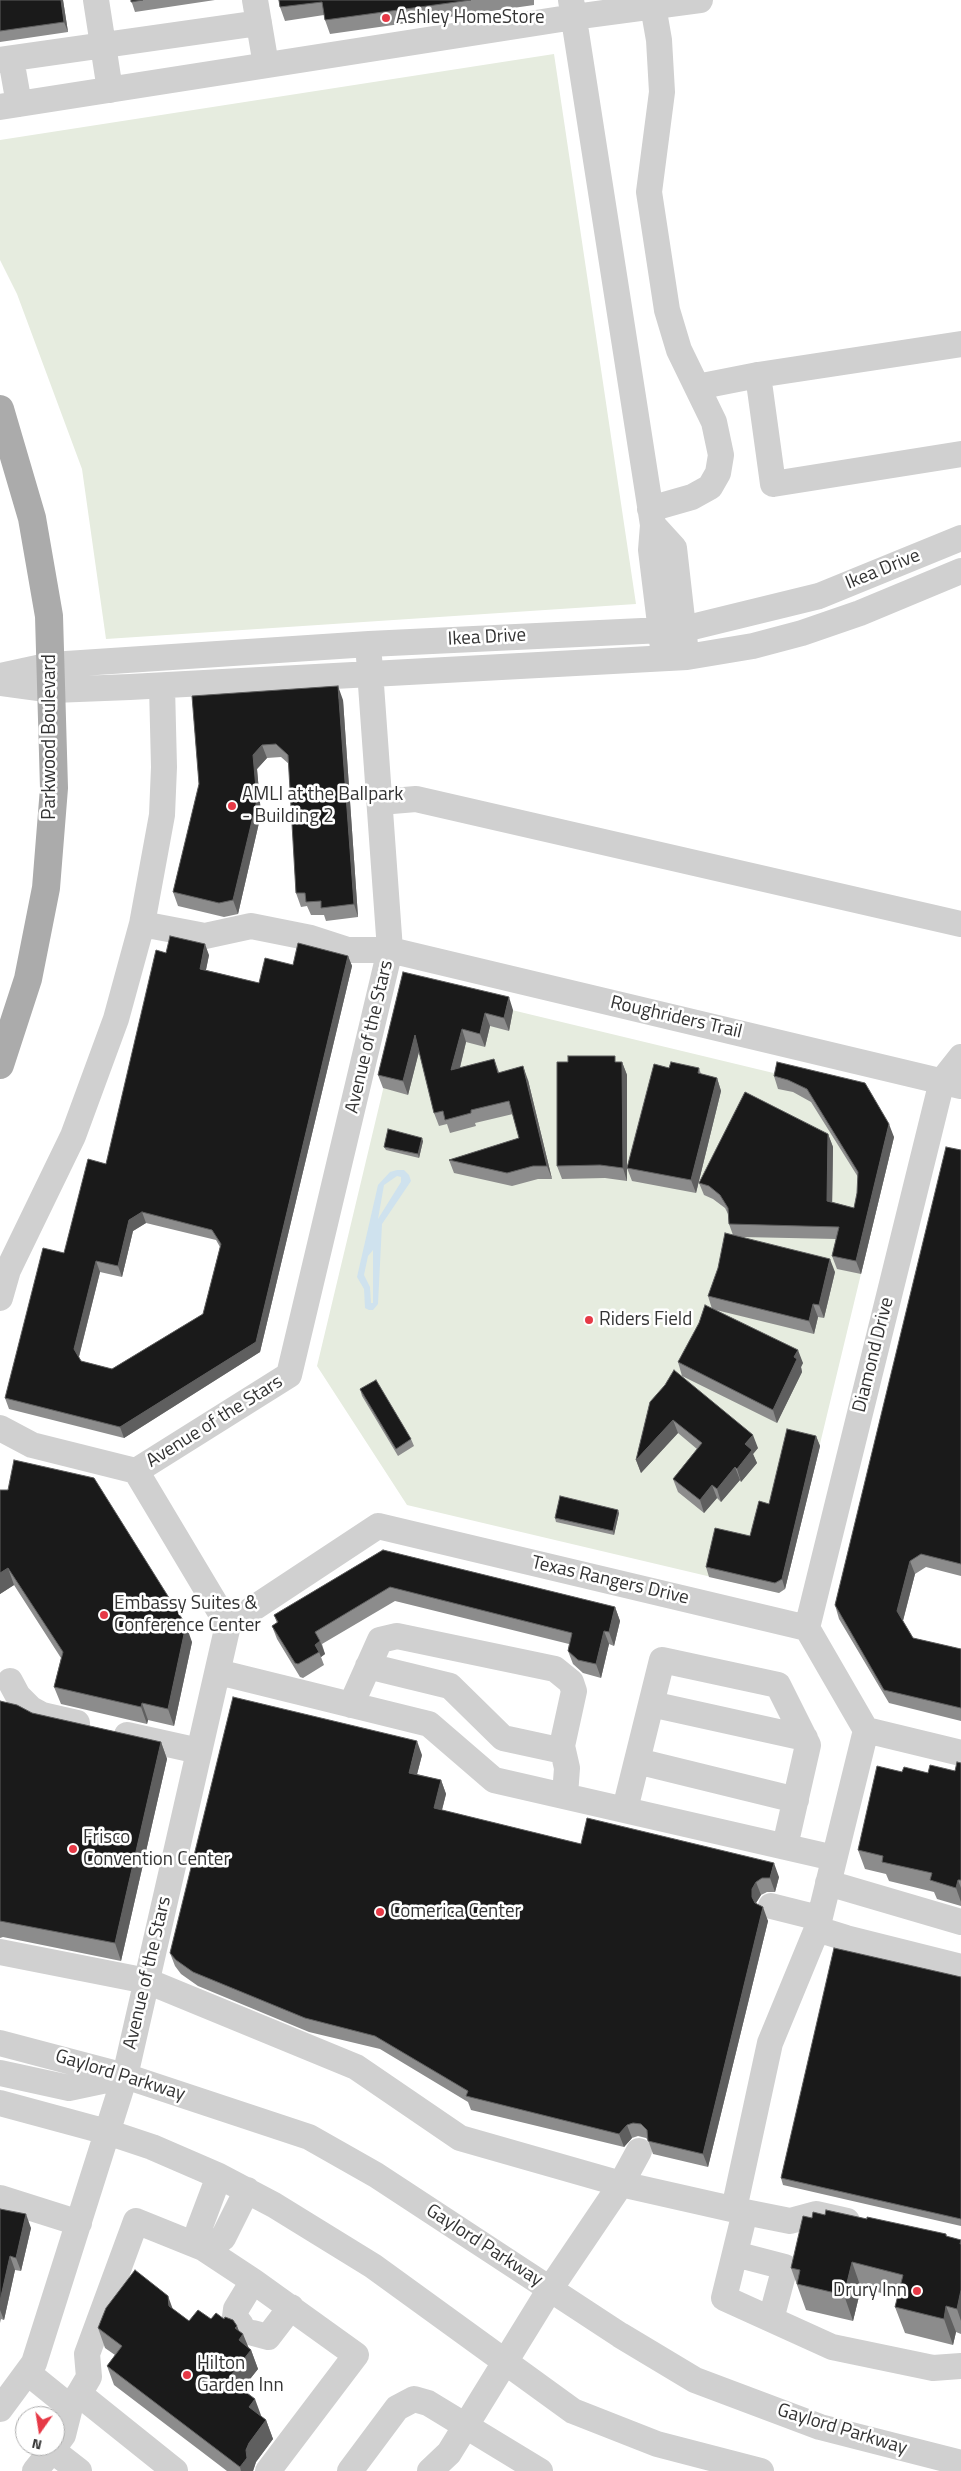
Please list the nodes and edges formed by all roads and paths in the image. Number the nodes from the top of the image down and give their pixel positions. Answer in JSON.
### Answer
{"nodes":[{"id":1,"x":96,"y":0,"type":"edge"},
{"id":2,"x":700,"y":0,"type":"edge"},
{"id":3,"x":653,"y":6,"type":"junction"},
{"id":4,"x":572,"y":9,"type":"edge"},
{"id":5,"x":257,"y":12,"type":"edge"},
{"id":6,"x":103,"y":45,"type":"junction"},
{"id":7,"x":5,"y":60,"type":"edge"},
{"id":8,"x":266,"y":65,"type":"junction"},
{"id":9,"x":110,"y":90,"type":"junction"},
{"id":10,"x":10,"y":106,"type":"edge"},
{"id":11,"x":961,"y":344,"type":"edge"},
{"id":12,"x":758,"y":375,"type":"junction"},
{"id":13,"x":697,"y":387,"type":"junction"},
{"id":14,"x":0,"y":409,"type":"edge"},
{"id":15,"x":961,"y":454,"type":"edge"},
{"id":16,"x":651,"y":517,"type":"junction"},
{"id":17,"x":961,"y":538,"type":"edge"},
{"id":18,"x":961,"y":571,"type":"edge"},
{"id":19,"x":672,"y":630,"type":"junction"},
{"id":20,"x":369,"y":644,"type":"junction"},
{"id":21,"x":676,"y":658,"type":"junction"},
{"id":22,"x":370,"y":674,"type":"junction"},
{"id":23,"x":0,"y":676,"type":"edge"},
{"id":24,"x":52,"y":677,"type":"junction"},
{"id":25,"x":0,"y":683,"type":"edge"},
{"id":26,"x":162,"y":686,"type":"junction"},
{"id":27,"x":380,"y":802,"type":"junction"},
{"id":28,"x":142,"y":924,"type":"junction"},
{"id":29,"x":961,"y":924,"type":"edge"},
{"id":30,"x":390,"y":950,"type":"junction"},
{"id":31,"x":961,"y":1057,"type":"edge"},
{"id":32,"x":0,"y":1065,"type":"edge"},
{"id":33,"x":955,"y":1081,"type":"edge"},
{"id":34,"x":0,"y":1298,"type":"edge"},
{"id":35,"x":0,"y":1428,"type":"edge"},
{"id":36,"x":136,"y":1471,"type":"junction"},
{"id":37,"x":228,"y":1625,"type":"junction"},
{"id":38,"x":807,"y":1628,"type":"junction"},
{"id":39,"x":368,"y":1666,"type":"junction"},
{"id":40,"x":218,"y":1672,"type":"junction"},
{"id":41,"x":10,"y":1681,"type":"dead end"},
{"id":42,"x":651,"y":1704,"type":"junction"},
{"id":43,"x":351,"y":1705,"type":"junction"},
{"id":44,"x":866,"y":1730,"type":"junction"},
{"id":45,"x":804,"y":1738,"type":"junction"},
{"id":46,"x":563,"y":1750,"type":"junction"},
{"id":47,"x":199,"y":1751,"type":"junction"},
{"id":48,"x":961,"y":1753,"type":"edge"},
{"id":49,"x":637,"y":1761,"type":"junction"},
{"id":50,"x":565,"y":1796,"type":"junction"},
{"id":51,"x":796,"y":1800,"type":"junction"},
{"id":52,"x":625,"y":1809,"type":"junction"},
{"id":53,"x":785,"y":1846,"type":"junction"},
{"id":54,"x":834,"y":1858,"type":"junction"},
{"id":55,"x":828,"y":1882,"type":"junction"},
{"id":56,"x":771,"y":1906,"type":"dead end"},
{"id":57,"x":961,"y":1922,"type":"edge"},
{"id":58,"x":818,"y":1923,"type":"junction"},
{"id":59,"x":0,"y":1952,"type":"edge"},
{"id":60,"x":961,"y":1967,"type":"edge"},
{"id":61,"x":147,"y":1980,"type":"junction"},
{"id":62,"x":0,"y":2043,"type":"edge"},
{"id":63,"x":0,"y":2073,"type":"edge"},
{"id":64,"x":125,"y":2076,"type":"junction"},
{"id":65,"x":0,"y":2103,"type":"edge"},
{"id":66,"x":107,"y":2132,"type":"junction"},
{"id":67,"x":639,"y":2150,"type":"dead end"},
{"id":68,"x":219,"y":2176,"type":"junction"},
{"id":69,"x":621,"y":2184,"type":"junction"},
{"id":70,"x":247,"y":2190,"type":"junction"},
{"id":71,"x":0,"y":2198,"type":"edge"},
{"id":72,"x":740,"y":2211,"type":"junction"},
{"id":73,"x":79,"y":2224,"type":"junction"},
{"id":74,"x":874,"y":2227,"type":"edge"},
{"id":75,"x":203,"y":2248,"type":"junction"},
{"id":76,"x":735,"y":2254,"type":"junction"},
{"id":77,"x":253,"y":2280,"type":"junction"},
{"id":78,"x":550,"y":2289,"type":"junction"},
{"id":79,"x":291,"y":2307,"type":"junction"},
{"id":80,"x":770,"y":2319,"type":"junction"},
{"id":81,"x":504,"y":2363,"type":"junction"},
{"id":82,"x":961,"y":2366,"type":"edge"},
{"id":83,"x":28,"y":2372,"type":"junction"},
{"id":84,"x":74,"y":2401,"type":"junction"},
{"id":85,"x":0,"y":2409,"type":"edge"},
{"id":86,"x":466,"y":2426,"type":"junction"},
{"id":87,"x":65,"y":2428,"type":"edge"},
{"id":88,"x":47,"y":2456,"type":"edge"},
{"id":89,"x":60,"y":2456,"type":"edge"},
{"id":90,"x":696,"y":2463,"type":"edge"},
{"id":91,"x":961,"y":2463,"type":"edge"},
{"id":92,"x":35,"y":2471,"type":"edge"},
{"id":93,"x":80,"y":2471,"type":"edge"},
{"id":94,"x":175,"y":2471,"type":"edge"},
{"id":95,"x":268,"y":2471,"type":"edge"},
{"id":96,"x":350,"y":2471,"type":"edge"},
{"id":97,"x":430,"y":2471,"type":"edge"},
{"id":98,"x":540,"y":2471,"type":"edge"},
{"id":99,"x":761,"y":2471,"type":"edge"}],
"edges":[{"from":1,"to":6,"type":"street"},
{"from":2,"to":3,"type":"street"},
{"from":3,"to":4,"type":"street"},
{"from":3,"to":13,"type":"street"},
{"from":4,"to":8,"type":"street"},
{"from":4,"to":16,"type":"street"},
{"from":5,"to":6,"type":"street"},
{"from":5,"to":8,"type":"street"},
{"from":6,"to":7,"type":"street"},
{"from":6,"to":9,"type":"street"},
{"from":7,"to":10,"type":"street"},
{"from":8,"to":9,"type":"street"},
{"from":9,"to":10,"type":"street"},
{"from":11,"to":12,"type":"street"},
{"from":12,"to":13,"type":"street"},
{"from":12,"to":15,"type":"street"},
{"from":13,"to":16,"type":"street"},
{"from":14,"to":24,"type":"main road","name":"Parkwood Boulevard"},
{"from":16,"to":19,"type":"street"},
{"from":17,"to":19,"type":"street","name":"Ikea Drive"},
{"from":18,"to":21,"type":"street","name":"Ikea Drive"},
{"from":19,"to":20,"type":"street","name":"Ikea Drive"},
{"from":19,"to":21,"type":"street"},
{"from":20,"to":22,"type":"street","name":"Avenue of the Stars"},
{"from":20,"to":24,"type":"street","name":"Ikea Drive"},
{"from":21,"to":22,"type":"street","name":"Ikea Drive"},
{"from":22,"to":26,"type":"street","name":"Ikea Drive"},
{"from":22,"to":27,"type":"street","name":"Avenue of the Stars"},
{"from":23,"to":24,"type":"street","name":"Ikea Drive"},
{"from":24,"to":25,"type":"street","name":"Ikea Drive"},
{"from":24,"to":26,"type":"street","name":"Ikea Drive"},
{"from":24,"to":32,"type":"main road","name":"Parkwood Boulevard"},
{"from":26,"to":28,"type":"street"},
{"from":27,"to":29,"type":"street"},
{"from":27,"to":30,"type":"street","name":"Avenue of the Stars"},
{"from":28,"to":30,"type":"street","name":"Roughriders Trail"},
{"from":28,"to":34,"type":"street"},
{"from":30,"to":33,"type":"street","name":"Roughriders Trail"},
{"from":30,"to":36,"type":"street","name":"Avenue of the Stars"},
{"from":31,"to":33,"type":"street"},
{"from":33,"to":38,"type":"street","name":"Diamond Drive"},
{"from":35,"to":36,"type":"street"},
{"from":36,"to":37,"type":"street","name":"Avenue of the Stars"},
{"from":37,"to":38,"type":"street","name":"Texas Rangers Drive"},
{"from":37,"to":40,"type":"street","name":"Avenue of the Stars"},
{"from":38,"to":44,"type":"street"},
{"from":39,"to":43,"type":"street"},
{"from":39,"to":46,"type":"street"},
{"from":39,"to":46,"type":"street"},
{"from":40,"to":43,"type":"street"},
{"from":40,"to":47,"type":"street","name":"Avenue of the Stars"},
{"from":41,"to":47,"type":"street"},
{"from":42,"to":45,"type":"street"},
{"from":42,"to":45,"type":"street"},
{"from":42,"to":49,"type":"street"},
{"from":43,"to":50,"type":"street"},
{"from":44,"to":48,"type":"street"},
{"from":44,"to":54,"type":"street"},
{"from":45,"to":51,"type":"street"},
{"from":46,"to":50,"type":"street"},
{"from":47,"to":61,"type":"street","name":"Avenue of the Stars"},
{"from":49,"to":51,"type":"street"},
{"from":49,"to":52,"type":"street"},
{"from":50,"to":52,"type":"street"},
{"from":51,"to":53,"type":"street"},
{"from":52,"to":53,"type":"street"},
{"from":53,"to":54,"type":"street"},
{"from":54,"to":55,"type":"street"},
{"from":55,"to":57,"type":"street"},
{"from":55,"to":58,"type":"street"},
{"from":56,"to":58,"type":"street"},
{"from":58,"to":60,"type":"street"},
{"from":58,"to":72,"type":"street"},
{"from":59,"to":61,"type":"street"},
{"from":61,"to":64,"type":"street","name":"Avenue of the Stars"},
{"from":61,"to":69,"type":"street"},
{"from":62,"to":64,"type":"street","name":"Gaylord Parkway"},
{"from":63,"to":64,"type":"street"},
{"from":64,"to":66,"type":"street","name":"Avenue of the Stars"},
{"from":64,"to":78,"type":"street","name":"Gaylord Parkway"},
{"from":65,"to":66,"type":"street"},
{"from":66,"to":68,"type":"street"},
{"from":66,"to":73,"type":"street","name":"Avenue of the Stars"},
{"from":67,"to":69,"type":"street"},
{"from":68,"to":70,"type":"street"},
{"from":68,"to":75,"type":"street"},
{"from":69,"to":72,"type":"street"},
{"from":69,"to":78,"type":"street"},
{"from":70,"to":75,"type":"street"},
{"from":70,"to":81,"type":"street"},
{"from":71,"to":73,"type":"street"},
{"from":72,"to":74,"type":"street"},
{"from":72,"to":76,"type":"street"},
{"from":73,"to":83,"type":"street","name":"Avenue of the Stars"},
{"from":75,"to":77,"type":"street"},
{"from":75,"to":84,"type":"street"},
{"from":76,"to":80,"type":"street"},
{"from":76,"to":80,"type":"street"},
{"from":77,"to":79,"type":"street"},
{"from":77,"to":79,"type":"street"},
{"from":78,"to":81,"type":"street"},
{"from":78,"to":91,"type":"street","name":"Gaylord Parkway"},
{"from":79,"to":95,"type":"street"},
{"from":80,"to":82,"type":"street"},
{"from":81,"to":86,"type":"street"},
{"from":81,"to":90,"type":"street"},
{"from":83,"to":84,"type":"street"},
{"from":83,"to":85,"type":"street","name":"Avenue of the Stars"},
{"from":84,"to":87,"type":"street"},
{"from":84,"to":94,"type":"street"},
{"from":86,"to":96,"type":"street"},
{"from":86,"to":97,"type":"street"},
{"from":86,"to":98,"type":"street"},
{"from":88,"to":92,"type":"street"},
{"from":89,"to":93,"type":"street"},
{"from":90,"to":99,"type":"street"}]}
